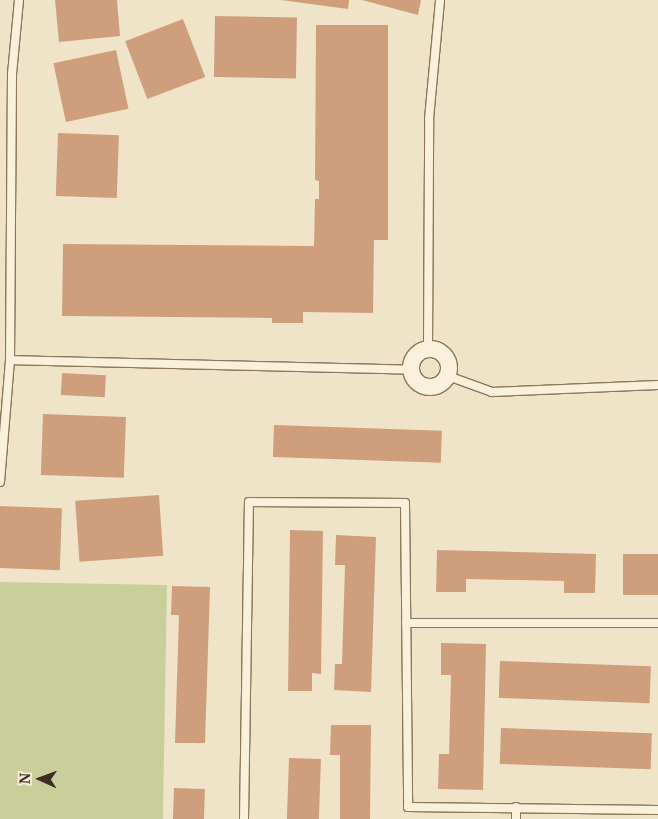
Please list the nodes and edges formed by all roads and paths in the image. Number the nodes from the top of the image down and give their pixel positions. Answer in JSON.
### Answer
{"nodes":[{"id":1,"x":19,"y":0,"type":"edge"},
{"id":2,"x":440,"y":0,"type":"edge"},
{"id":3,"x":428,"y":348,"type":"junction"},
{"id":4,"x":10,"y":360,"type":"junction"},
{"id":5,"x":410,"y":370,"type":"junction"},
{"id":6,"x":448,"y":376,"type":"junction"},
{"id":7,"x":658,"y":385,"type":"edge"},
{"id":8,"x":0,"y":482,"type":"edge"},
{"id":9,"x":406,"y":623,"type":"junction"},
{"id":10,"x":658,"y":623,"type":"edge"},
{"id":11,"x":516,"y":807,"type":"junction"},
{"id":12,"x":658,"y":810,"type":"edge"},
{"id":13,"x":244,"y":819,"type":"edge"},
{"id":14,"x":516,"y":819,"type":"edge"}],
"edges":[{"from":1,"to":4,"type":"lane"},
{"from":2,"to":3,"type":"lane"},
{"from":3,"to":5,"type":"street"},
{"from":3,"to":6,"type":"street"},
{"from":4,"to":5,"type":"lane"},
{"from":4,"to":8,"type":"lane"},
{"from":5,"to":6,"type":"street"},
{"from":6,"to":7,"type":"lane"},
{"from":9,"to":10,"type":"lane"},
{"from":9,"to":11,"type":"lane"},
{"from":9,"to":13,"type":"lane"},
{"from":11,"to":12,"type":"lane"},
{"from":11,"to":14,"type":"lane"}]}
